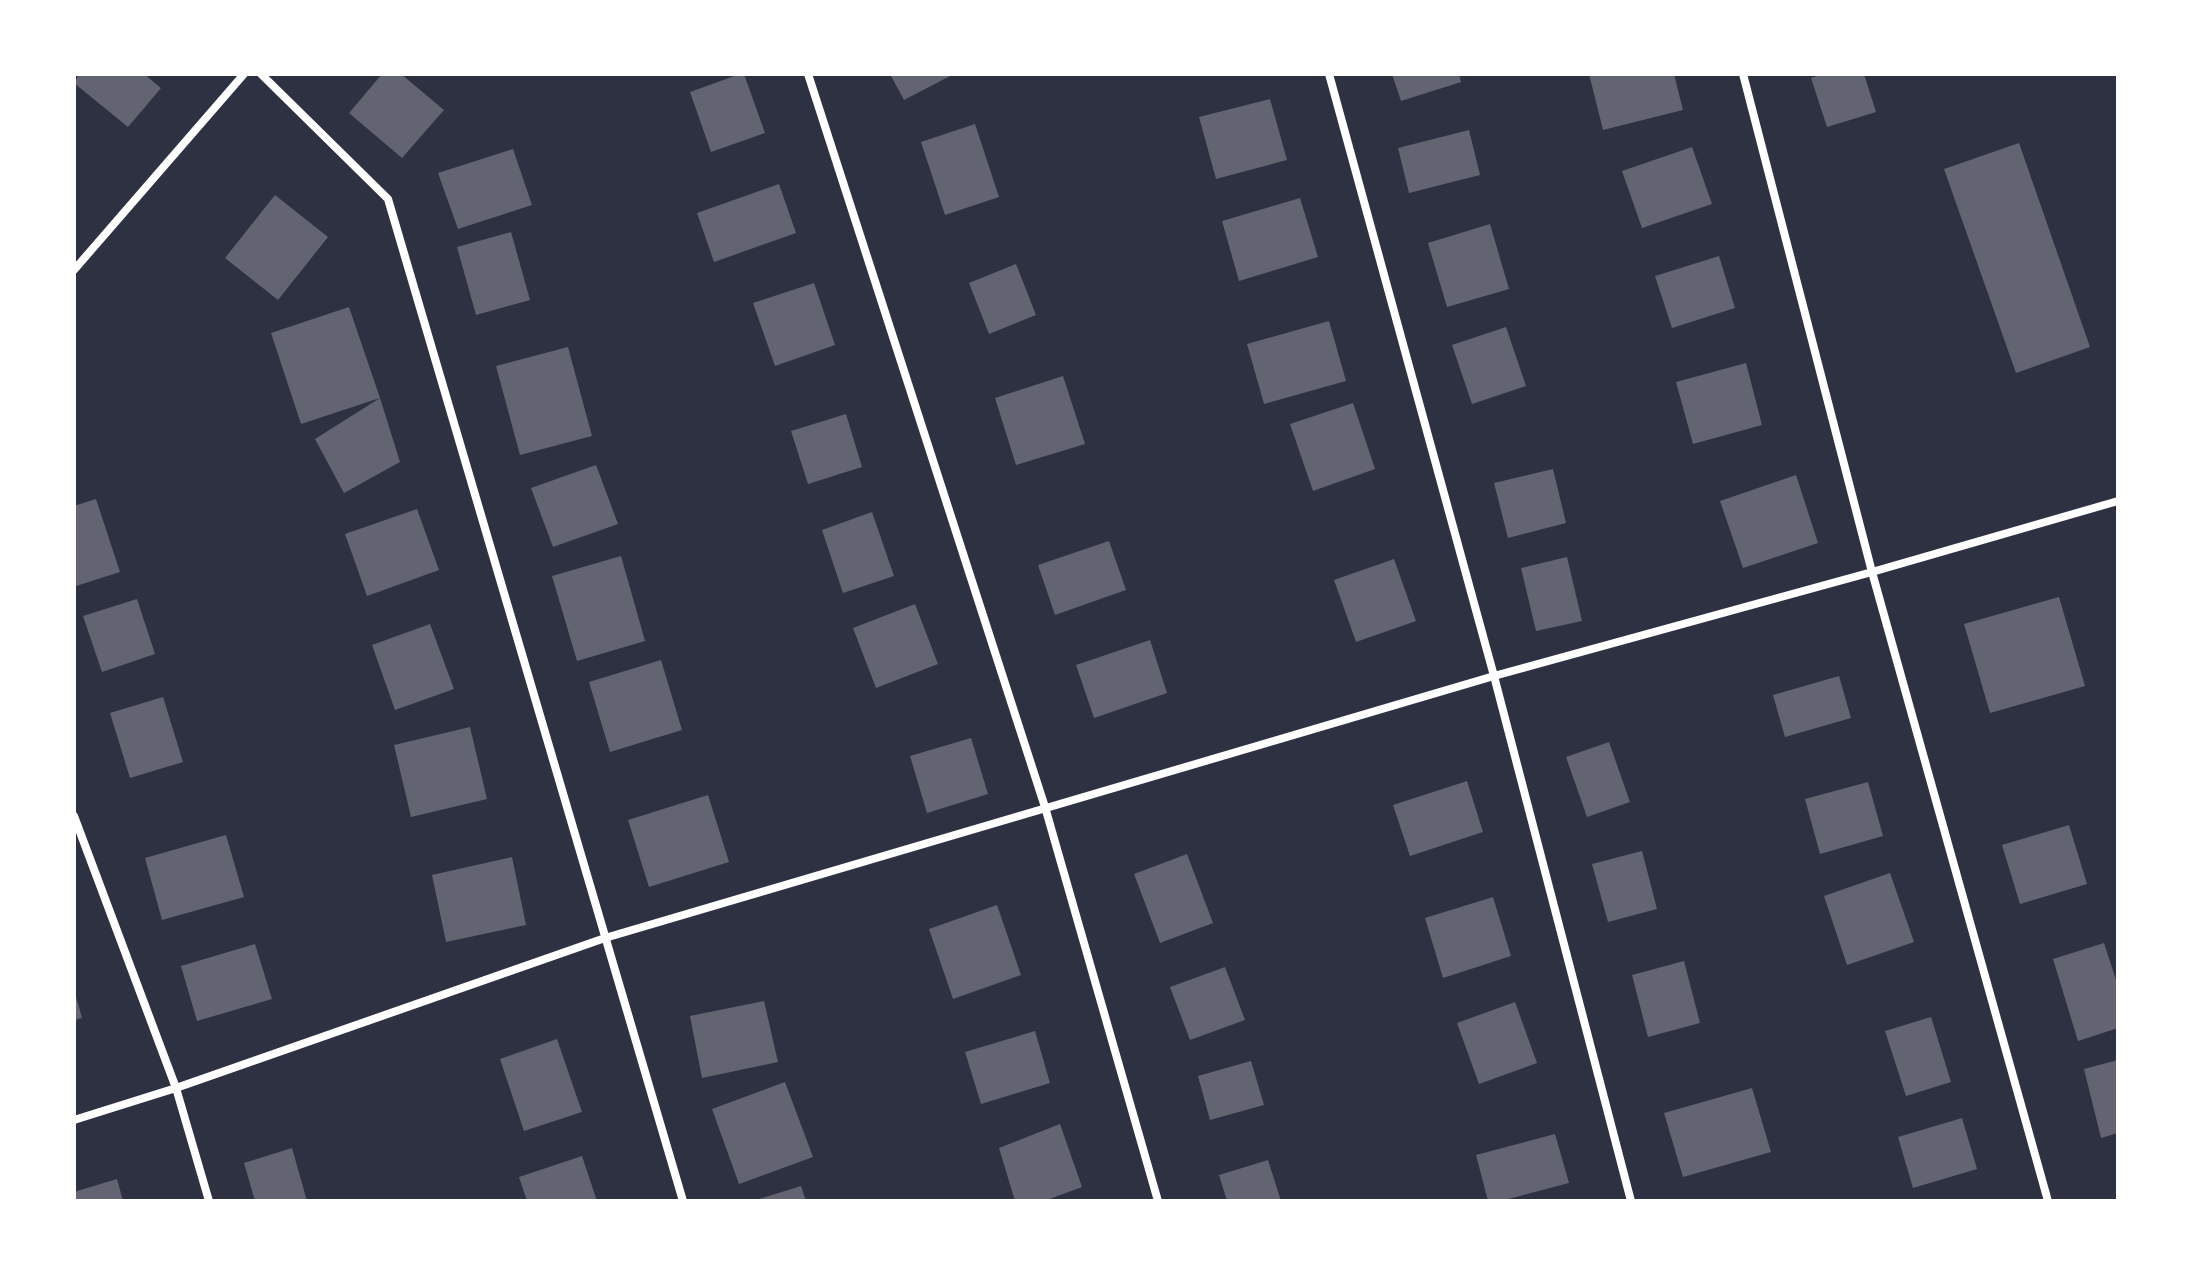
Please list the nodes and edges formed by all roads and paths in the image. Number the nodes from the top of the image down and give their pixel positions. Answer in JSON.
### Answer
{"nodes":[{"id":1,"x":244,"y":74,"type":"edge"},
{"id":2,"x":261,"y":74,"type":"edge"},
{"id":3,"x":808,"y":74,"type":"edge"},
{"id":4,"x":1329,"y":74,"type":"edge"},
{"id":5,"x":1743,"y":74,"type":"edge"},
{"id":6,"x":74,"y":270,"type":"edge"},
{"id":7,"x":2118,"y":501,"type":"edge"},
{"id":8,"x":1872,"y":572,"type":"junction"},
{"id":9,"x":1494,"y":676,"type":"junction"},
{"id":10,"x":1045,"y":807,"type":"junction"},
{"id":11,"x":74,"y":816,"type":"edge"},
{"id":12,"x":605,"y":938,"type":"junction"},
{"id":13,"x":176,"y":1088,"type":"junction"},
{"id":14,"x":74,"y":1120,"type":"edge"},
{"id":15,"x":209,"y":1201,"type":"edge"},
{"id":16,"x":683,"y":1201,"type":"edge"},
{"id":17,"x":1158,"y":1201,"type":"edge"},
{"id":18,"x":1631,"y":1201,"type":"edge"},
{"id":19,"x":2048,"y":1201,"type":"edge"}],
"edges":[{"from":1,"to":6,"type":"street"},
{"from":2,"to":12,"type":"street"},
{"from":3,"to":10,"type":"street"},
{"from":4,"to":9,"type":"street"},
{"from":5,"to":8,"type":"street"},
{"from":7,"to":8,"type":"street"},
{"from":8,"to":9,"type":"street"},
{"from":8,"to":19,"type":"street"},
{"from":9,"to":10,"type":"street"},
{"from":9,"to":18,"type":"street"},
{"from":10,"to":12,"type":"street"},
{"from":10,"to":17,"type":"street"},
{"from":11,"to":13,"type":"street"},
{"from":12,"to":13,"type":"street"},
{"from":12,"to":16,"type":"street"},
{"from":13,"to":14,"type":"street"},
{"from":13,"to":15,"type":"street"}]}
